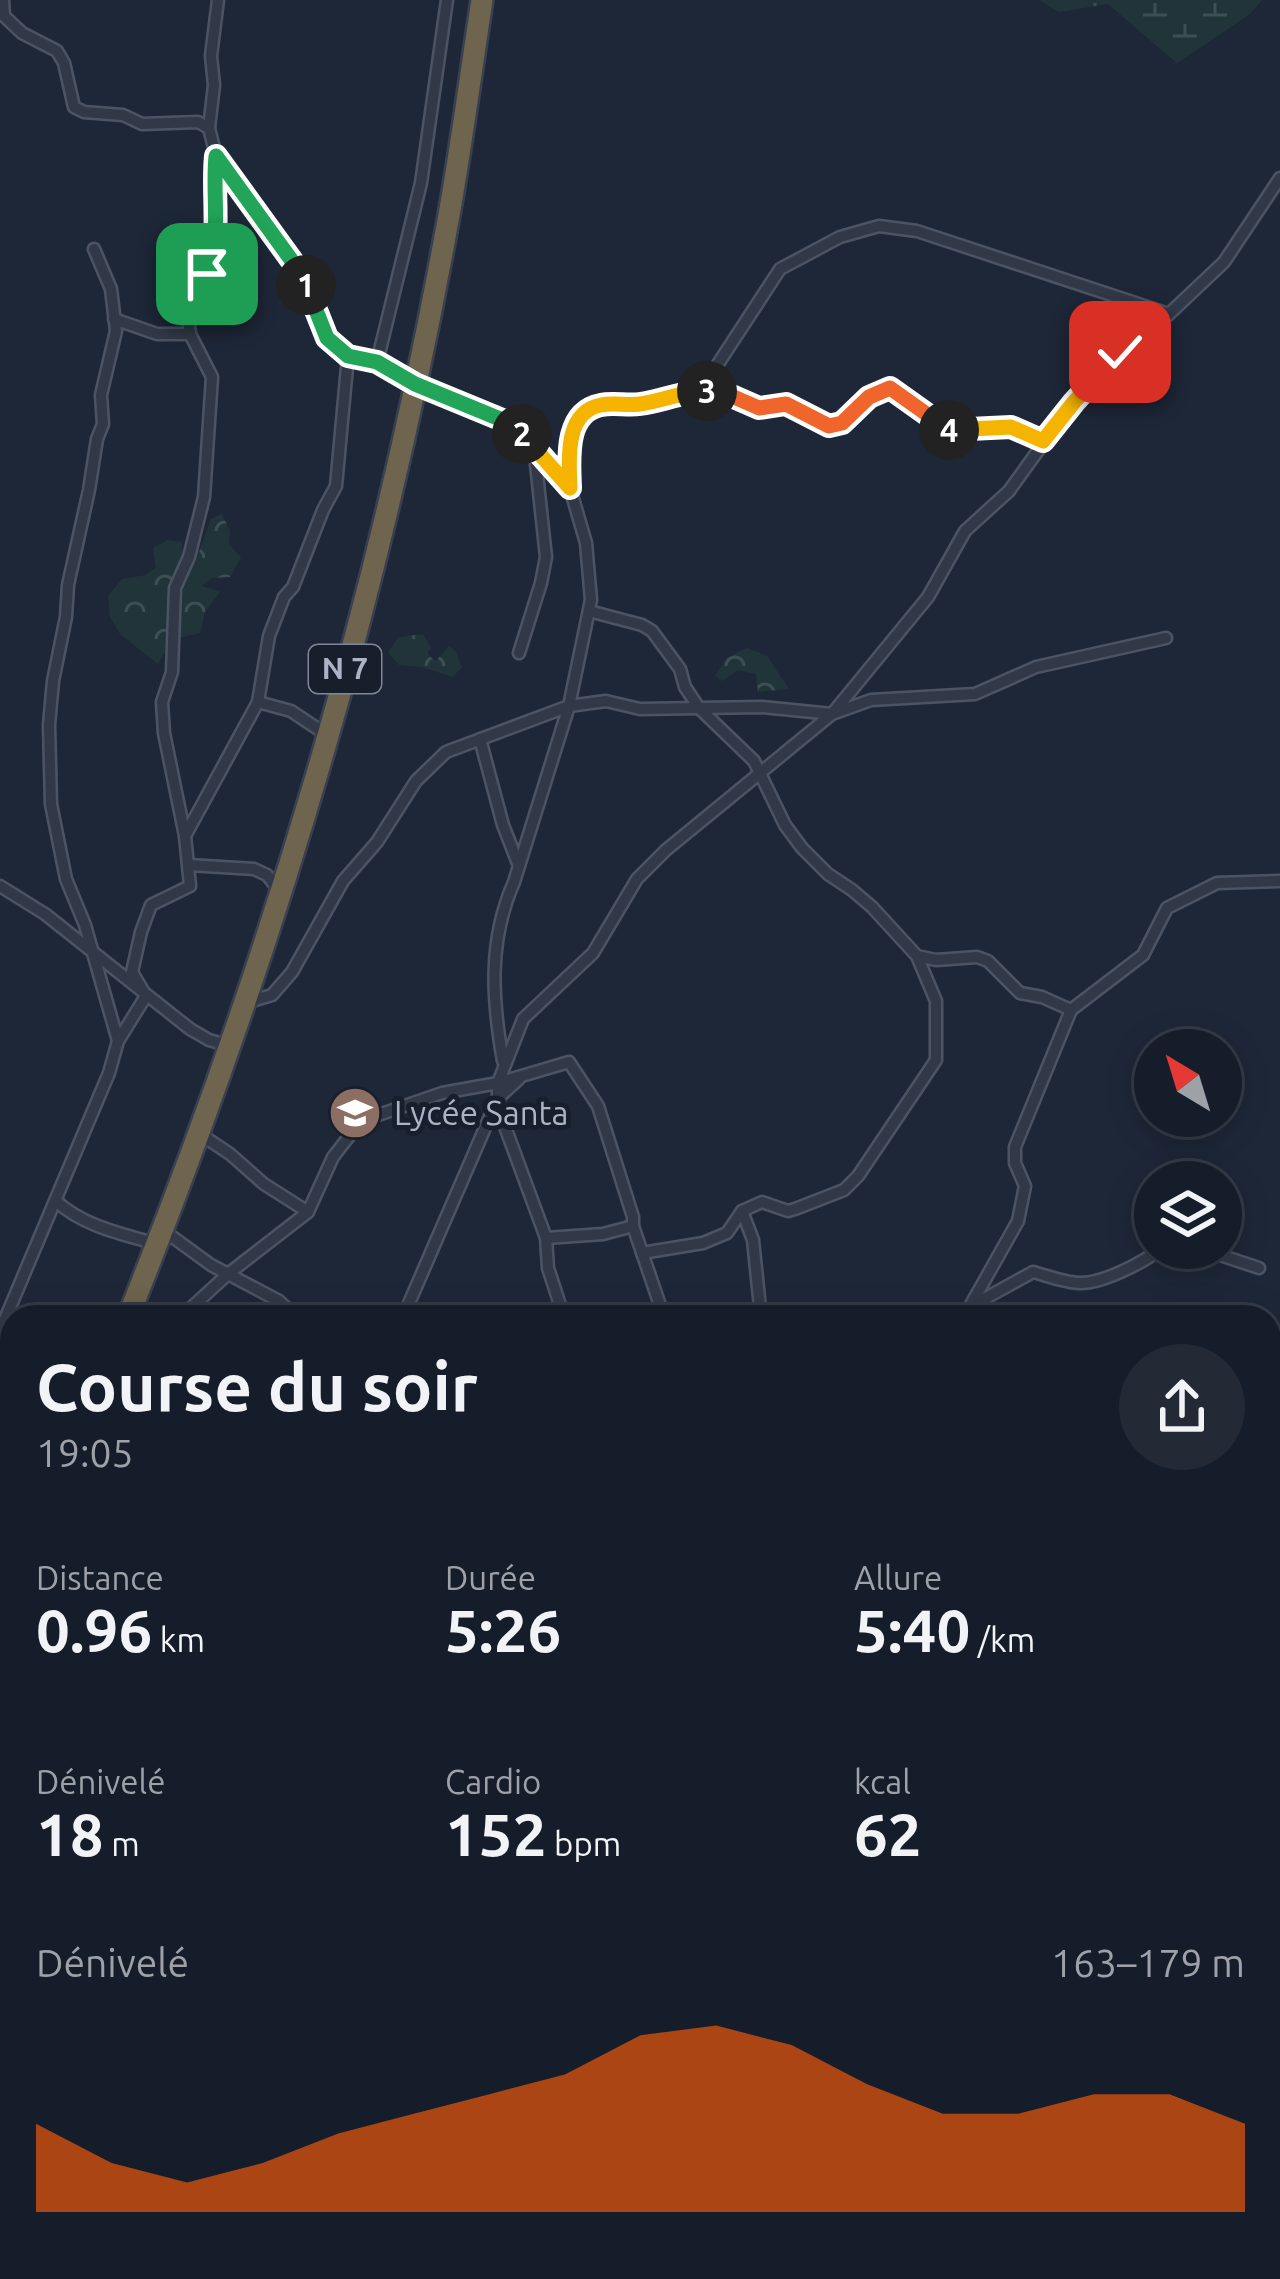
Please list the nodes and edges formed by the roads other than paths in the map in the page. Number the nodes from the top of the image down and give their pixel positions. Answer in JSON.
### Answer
{"nodes":[{"id":1,"x":3,"y":0,"type":"edge"},
{"id":2,"x":218,"y":0,"type":"edge"},
{"id":3,"x":447,"y":0,"type":"edge"},
{"id":4,"x":482,"y":0,"type":"edge"},
{"id":5,"x":209,"y":128,"type":"junction"},
{"id":6,"x":216,"y":156,"type":"junction"},
{"id":7,"x":1280,"y":178,"type":"edge"},
{"id":8,"x":94,"y":249,"type":"dead end"},
{"id":9,"x":1169,"y":314,"type":"junction"},
{"id":10,"x":115,"y":320,"type":"junction"},
{"id":11,"x":190,"y":334,"type":"junction"},
{"id":12,"x":348,"y":356,"type":"junction"},
{"id":13,"x":377,"y":362,"type":"junction"},
{"id":14,"x":415,"y":384,"type":"junction"},
{"id":15,"x":701,"y":390,"type":"junction"},
{"id":16,"x":1043,"y":441,"type":"junction"},
{"id":17,"x":534,"y":446,"type":"junction"},
{"id":18,"x":570,"y":488,"type":"junction"},
{"id":19,"x":589,"y":611,"type":"junction"},
{"id":20,"x":1166,"y":638,"type":"dead end"},
{"id":21,"x":519,"y":653,"type":"dead end"},
{"id":22,"x":258,"y":702,"type":"junction"},
{"id":23,"x":569,"y":706,"type":"junction"},
{"id":24,"x":699,"y":708,"type":"junction"},
{"id":25,"x":832,"y":714,"type":"junction"},
{"id":26,"x":327,"y":735,"type":"junction"},
{"id":27,"x":480,"y":739,"type":"junction"},
{"id":28,"x":762,"y":774,"type":"junction"},
{"id":29,"x":185,"y":836,"type":"junction"},
{"id":30,"x":189,"y":865,"type":"junction"},
{"id":31,"x":518,"y":866,"type":"junction"},
{"id":32,"x":1280,"y":881,"type":"edge"},
{"id":33,"x":0,"y":886,"type":"edge"},
{"id":34,"x":280,"y":891,"type":"junction"},
{"id":35,"x":91,"y":950,"type":"junction"},
{"id":36,"x":916,"y":956,"type":"junction"},
{"id":37,"x":146,"y":996,"type":"junction"},
{"id":38,"x":245,"y":1003,"type":"junction"},
{"id":39,"x":1070,"y":1010,"type":"junction"},
{"id":40,"x":118,"y":1041,"type":"junction"},
{"id":41,"x":230,"y":1046,"type":"junction"},
{"id":42,"x":504,"y":1064,"type":"junction"},
{"id":43,"x":524,"y":1074,"type":"junction"},
{"id":44,"x":498,"y":1083,"type":"junction"},
{"id":45,"x":498,"y":1098,"type":"junction"},
{"id":46,"x":200,"y":1134,"type":"junction"},
{"id":47,"x":56,"y":1201,"type":"junction"},
{"id":48,"x":742,"y":1210,"type":"junction"},
{"id":49,"x":308,"y":1212,"type":"junction"},
{"id":50,"x":633,"y":1226,"type":"junction"},
{"id":51,"x":160,"y":1238,"type":"junction"},
{"id":52,"x":546,"y":1238,"type":"junction"},
{"id":53,"x":642,"y":1253,"type":"junction"},
{"id":54,"x":1242,"y":1262,"type":"edge"},
{"id":55,"x":1134,"y":1265,"type":"edge"},
{"id":56,"x":1259,"y":1268,"type":"dead end"},
{"id":57,"x":228,"y":1274,"type":"junction"},
{"id":58,"x":11,"y":1305,"type":"edge"},
{"id":59,"x":133,"y":1305,"type":"edge"},
{"id":60,"x":195,"y":1305,"type":"edge"},
{"id":61,"x":284,"y":1305,"type":"edge"},
{"id":62,"x":408,"y":1305,"type":"edge"},
{"id":63,"x":560,"y":1305,"type":"edge"},
{"id":64,"x":660,"y":1305,"type":"edge"},
{"id":65,"x":759,"y":1305,"type":"edge"},
{"id":66,"x":970,"y":1305,"type":"edge"},
{"id":67,"x":977,"y":1305,"type":"edge"}],
"edges":[{"from":1,"to":5,"type":"street"},
{"from":2,"to":5,"type":"street"},
{"from":3,"to":13,"type":"street"},
{"from":4,"to":14,"type":"highway","number":"N 7"},
{"from":5,"to":6,"type":"street"},
{"from":6,"to":11,"type":"street"},
{"from":6,"to":12,"type":"street"},
{"from":7,"to":9,"type":"street"},
{"from":8,"to":10,"type":"street"},
{"from":9,"to":15,"type":"street"},
{"from":9,"to":16,"type":"street"},
{"from":10,"to":11,"type":"street"},
{"from":10,"to":35,"type":"street"},
{"from":11,"to":29,"type":"street"},
{"from":12,"to":13,"type":"street"},
{"from":12,"to":22,"type":"street"},
{"from":13,"to":14,"type":"street"},
{"from":14,"to":17,"type":"street"},
{"from":14,"to":26,"type":"highway","number":"N 7"},
{"from":15,"to":16,"type":"street"},
{"from":15,"to":18,"type":"street"},
{"from":16,"to":25,"type":"street"},
{"from":17,"to":18,"type":"street"},
{"from":17,"to":21,"type":"street"},
{"from":18,"to":19,"type":"street"},
{"from":19,"to":23,"type":"street"},
{"from":19,"to":24,"type":"street"},
{"from":20,"to":25,"type":"street"},
{"from":22,"to":26,"type":"street"},
{"from":22,"to":29,"type":"street"},
{"from":23,"to":24,"type":"street"},
{"from":23,"to":27,"type":"street"},
{"from":23,"to":31,"type":"street"},
{"from":24,"to":25,"type":"street"},
{"from":24,"to":28,"type":"street"},
{"from":25,"to":28,"type":"street"},
{"from":26,"to":34,"type":"highway","number":"N 7"},
{"from":27,"to":31,"type":"street"},
{"from":27,"to":38,"type":"street"},
{"from":28,"to":36,"type":"street"},
{"from":28,"to":42,"type":"street"},
{"from":29,"to":30,"type":"street"},
{"from":30,"to":34,"type":"street"},
{"from":30,"to":37,"type":"street"},
{"from":31,"to":42,"type":"street"},
{"from":32,"to":39,"type":"street"},
{"from":33,"to":35,"type":"street"},
{"from":34,"to":38,"type":"highway","number":"N 7"},
{"from":35,"to":37,"type":"street"},
{"from":35,"to":40,"type":"street"},
{"from":36,"to":39,"type":"street"},
{"from":36,"to":48,"type":"street"},
{"from":37,"to":40,"type":"street"},
{"from":37,"to":41,"type":"street"},
{"from":38,"to":41,"type":"highway","number":"N 7"},
{"from":39,"to":66,"type":"street"},
{"from":40,"to":47,"type":"street"},
{"from":41,"to":46,"type":"highway","number":"N 7"},
{"from":42,"to":44,"type":"street"},
{"from":43,"to":44,"type":"street"},
{"from":43,"to":45,"type":"street"},
{"from":43,"to":50,"type":"street"},
{"from":44,"to":45,"type":"street"},
{"from":44,"to":49,"type":"street"},
{"from":45,"to":52,"type":"street"},
{"from":45,"to":62,"type":"street"},
{"from":46,"to":49,"type":"street"},
{"from":46,"to":51,"type":"highway","number":"N 7"},
{"from":47,"to":51,"type":"street"},
{"from":47,"to":58,"type":"street"},
{"from":48,"to":53,"type":"street"},
{"from":48,"to":65,"type":"street"},
{"from":49,"to":57,"type":"street"},
{"from":50,"to":52,"type":"street"},
{"from":50,"to":53,"type":"street"},
{"from":51,"to":57,"type":"street"},
{"from":51,"to":59,"type":"highway","number":"N 7"},
{"from":52,"to":63,"type":"street"},
{"from":53,"to":64,"type":"street"},
{"from":54,"to":56,"type":"street"},
{"from":55,"to":67,"type":"street"},
{"from":57,"to":60,"type":"street"},
{"from":57,"to":61,"type":"street"}]}
